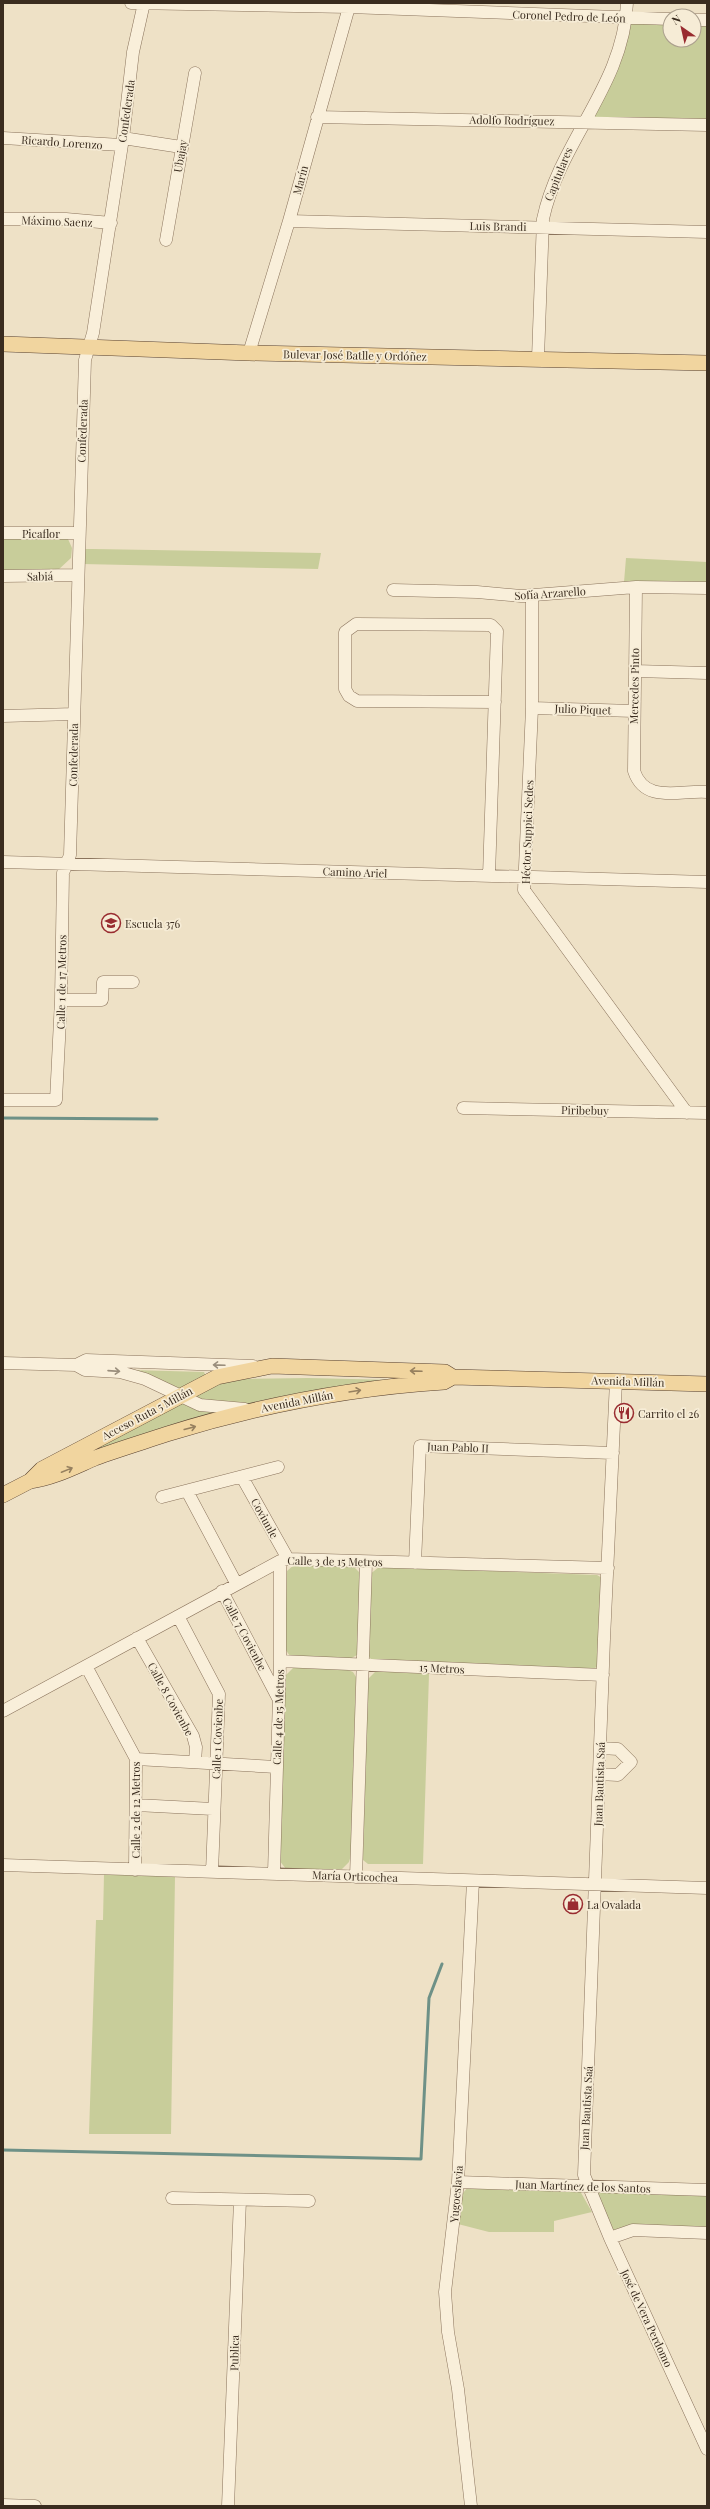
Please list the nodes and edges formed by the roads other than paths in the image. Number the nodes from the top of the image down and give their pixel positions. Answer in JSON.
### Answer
{"nodes":[{"id":1,"x":131,"y":3,"type":"edge"},
{"id":2,"x":144,"y":3,"type":"edge"},
{"id":3,"x":627,"y":3,"type":"edge"},
{"id":4,"x":350,"y":7,"type":"junction"},
{"id":5,"x":627,"y":18,"type":"junction"},
{"id":6,"x":662,"y":19,"type":"edge"},
{"id":7,"x":196,"y":73,"type":"dead end"},
{"id":8,"x":317,"y":117,"type":"junction"},
{"id":9,"x":584,"y":121,"type":"junction"},
{"id":10,"x":707,"y":126,"type":"edge"},
{"id":11,"x":3,"y":138,"type":"edge"},
{"id":12,"x":122,"y":142,"type":"junction"},
{"id":13,"x":181,"y":147,"type":"junction"},
{"id":14,"x":3,"y":220,"type":"edge"},
{"id":15,"x":289,"y":221,"type":"junction"},
{"id":16,"x":111,"y":224,"type":"junction"},
{"id":17,"x":542,"y":227,"type":"junction"},
{"id":18,"x":707,"y":232,"type":"edge"},
{"id":19,"x":166,"y":240,"type":"dead end"},
{"id":20,"x":3,"y":344,"type":"edge"},
{"id":21,"x":89,"y":347,"type":"junction"},
{"id":22,"x":249,"y":352,"type":"junction"},
{"id":23,"x":538,"y":358,"type":"junction"},
{"id":24,"x":707,"y":363,"type":"edge"},
{"id":25,"x":3,"y":533,"type":"edge"},
{"id":26,"x":78,"y":533,"type":"junction"},
{"id":27,"x":77,"y":575,"type":"junction"},
{"id":28,"x":3,"y":576,"type":"edge"},
{"id":29,"x":636,"y":587,"type":"junction"},
{"id":30,"x":707,"y":588,"type":"edge"},
{"id":31,"x":392,"y":590,"type":"dead end"},
{"id":32,"x":532,"y":595,"type":"junction"},
{"id":33,"x":635,"y":671,"type":"junction"},
{"id":34,"x":707,"y":673,"type":"edge"},
{"id":35,"x":495,"y":702,"type":"junction"},
{"id":36,"x":532,"y":708,"type":"junction"},
{"id":37,"x":634,"y":711,"type":"junction"},
{"id":38,"x":74,"y":714,"type":"junction"},
{"id":39,"x":3,"y":716,"type":"edge"},
{"id":40,"x":707,"y":792,"type":"edge"},
{"id":41,"x":3,"y":862,"type":"edge"},
{"id":42,"x":66,"y":864,"type":"junction"},
{"id":43,"x":489,"y":876,"type":"junction"},
{"id":44,"x":525,"y":877,"type":"junction"},
{"id":45,"x":707,"y":882,"type":"edge"},
{"id":46,"x":133,"y":982,"type":"dead end"},
{"id":47,"x":61,"y":1000,"type":"junction"},
{"id":48,"x":3,"y":1100,"type":"edge"},
{"id":49,"x":463,"y":1108,"type":"dead end"},
{"id":50,"x":687,"y":1113,"type":"junction"},
{"id":51,"x":707,"y":1113,"type":"edge"},
{"id":52,"x":3,"y":1363,"type":"edge"},
{"id":53,"x":76,"y":1365,"type":"junction"},
{"id":54,"x":272,"y":1366,"type":"junction"},
{"id":55,"x":453,"y":1377,"type":"junction"},
{"id":56,"x":616,"y":1381,"type":"junction"},
{"id":57,"x":707,"y":1384,"type":"edge"},
{"id":58,"x":178,"y":1396,"type":"junction"},
{"id":59,"x":262,"y":1409,"type":"junction"},
{"id":60,"x":613,"y":1453,"type":"junction"},
{"id":61,"x":278,"y":1467,"type":"dead end"},
{"id":62,"x":242,"y":1476,"type":"junction"},
{"id":63,"x":30,"y":1481,"type":"junction"},
{"id":64,"x":187,"y":1491,"type":"junction"},
{"id":65,"x":3,"y":1495,"type":"edge"},
{"id":66,"x":162,"y":1497,"type":"dead end"},
{"id":67,"x":284,"y":1560,"type":"junction"},
{"id":68,"x":366,"y":1562,"type":"junction"},
{"id":69,"x":415,"y":1563,"type":"junction"},
{"id":70,"x":608,"y":1568,"type":"junction"},
{"id":71,"x":236,"y":1583,"type":"junction"},
{"id":72,"x":222,"y":1591,"type":"junction"},
{"id":73,"x":178,"y":1616,"type":"junction"},
{"id":74,"x":138,"y":1638,"type":"junction"},
{"id":75,"x":280,"y":1661,"type":"junction"},
{"id":76,"x":362,"y":1664,"type":"junction"},
{"id":77,"x":86,"y":1666,"type":"junction"},
{"id":78,"x":603,"y":1675,"type":"junction"},
{"id":79,"x":279,"y":1699,"type":"junction"},
{"id":80,"x":3,"y":1711,"type":"edge"},
{"id":81,"x":600,"y":1748,"type":"junction"},
{"id":82,"x":136,"y":1759,"type":"junction"},
{"id":83,"x":195,"y":1762,"type":"junction"},
{"id":84,"x":217,"y":1762,"type":"junction"},
{"id":85,"x":276,"y":1767,"type":"junction"},
{"id":86,"x":599,"y":1774,"type":"junction"},
{"id":87,"x":136,"y":1805,"type":"junction"},
{"id":88,"x":213,"y":1809,"type":"junction"},
{"id":89,"x":3,"y":1865,"type":"edge"},
{"id":90,"x":135,"y":1870,"type":"junction"},
{"id":91,"x":212,"y":1872,"type":"junction"},
{"id":92,"x":274,"y":1872,"type":"junction"},
{"id":93,"x":356,"y":1877,"type":"junction"},
{"id":94,"x":473,"y":1881,"type":"junction"},
{"id":95,"x":596,"y":1885,"type":"junction"},
{"id":96,"x":707,"y":1888,"type":"edge"},
{"id":97,"x":458,"y":2182,"type":"junction"},
{"id":98,"x":588,"y":2187,"type":"junction"},
{"id":99,"x":707,"y":2190,"type":"edge"},
{"id":100,"x":172,"y":2198,"type":"dead end"},
{"id":101,"x":240,"y":2200,"type":"junction"},
{"id":102,"x":309,"y":2201,"type":"dead end"},
{"id":103,"x":707,"y":2233,"type":"edge"},
{"id":104,"x":610,"y":2238,"type":"junction"},
{"id":105,"x":707,"y":2449,"type":"edge"},
{"id":106,"x":3,"y":2505,"type":"edge"},
{"id":107,"x":35,"y":2506,"type":"edge"},
{"id":108,"x":228,"y":2506,"type":"edge"},
{"id":109,"x":471,"y":2506,"type":"edge"}],
"edges":[{"from":1,"to":2,"type":"street","name":"Coronel Pedro de León"},
{"from":2,"to":4,"type":"street","name":"Coronel Pedro de León"},
{"from":2,"to":12,"type":"street","name":"Confederada"},
{"from":3,"to":5,"type":"street","name":"Capitulares"},
{"from":4,"to":5,"type":"street","name":"Coronel Pedro de León"},
{"from":4,"to":8,"type":"street","name":"Marín"},
{"from":5,"to":6,"type":"street","name":"Coronel Pedro de León"},
{"from":5,"to":9,"type":"street","name":"Capitulares"},
{"from":7,"to":13,"type":"street","name":"Ubajay"},
{"from":8,"to":9,"type":"street","name":"Adolfo Rodríguez"},
{"from":8,"to":15,"type":"street","name":"Marín"},
{"from":9,"to":10,"type":"street","name":"Adolfo Rodríguez"},
{"from":9,"to":17,"type":"street","name":"Capitulares"},
{"from":11,"to":12,"type":"street","name":"Ricardo Lorenzo"},
{"from":12,"to":13,"type":"street","name":"Ricardo Lorenzo"},
{"from":12,"to":16,"type":"street","name":"Confederada"},
{"from":13,"to":19,"type":"street","name":"Ubajay"},
{"from":14,"to":16,"type":"street","name":"Máximo Saenz"},
{"from":15,"to":17,"type":"street","name":"Luis Brandi"},
{"from":15,"to":22,"type":"street","name":"Marín"},
{"from":16,"to":21,"type":"street","name":"Confederada"},
{"from":17,"to":18,"type":"street","name":"Luis Brandi"},
{"from":17,"to":23,"type":"street","name":"Capitulares"},
{"from":20,"to":21,"type":"main road","name":"Bulevar José Batlle y Ordóñez"},
{"from":21,"to":22,"type":"main road","name":"Bulevar José Batlle y Ordóñez"},
{"from":21,"to":26,"type":"street","name":"Confederada"},
{"from":22,"to":23,"type":"main road","name":"Bulevar José Batlle y Ordóñez"},
{"from":23,"to":24,"type":"main road","name":"Bulevar José Batlle y Ordóñez"},
{"from":25,"to":26,"type":"street","name":"Picaflor"},
{"from":26,"to":27,"type":"street","name":"Confederada"},
{"from":27,"to":28,"type":"street","name":"Sabiá"},
{"from":27,"to":38,"type":"street","name":"Confederada"},
{"from":29,"to":30,"type":"street","name":"Sofía Arzarello"},
{"from":29,"to":32,"type":"street","name":"Sofía Arzarello"},
{"from":29,"to":33,"type":"street","name":"Mercedes Pinto"},
{"from":31,"to":32,"type":"street","name":"Sofía Arzarello"},
{"from":32,"to":36,"type":"street","name":"Héctor Suppici Sedes"},
{"from":33,"to":34,"type":"street"},
{"from":33,"to":37,"type":"street","name":"Mercedes Pinto"},
{"from":35,"to":35,"type":"street"},
{"from":35,"to":43,"type":"street"},
{"from":36,"to":37,"type":"street","name":"Julio Piquet"},
{"from":36,"to":44,"type":"street","name":"Héctor Suppici Sedes"},
{"from":37,"to":40,"type":"street","name":"Mercedes Pinto"},
{"from":38,"to":39,"type":"street"},
{"from":38,"to":42,"type":"street","name":"Confederada"},
{"from":41,"to":42,"type":"street","name":"Camino Ariel"},
{"from":42,"to":43,"type":"street","name":"Camino Ariel"},
{"from":42,"to":47,"type":"street","name":"Calle 1 de 17 Metros"},
{"from":43,"to":44,"type":"street","name":"Camino Ariel"},
{"from":44,"to":45,"type":"street","name":"Camino Ariel"},
{"from":44,"to":50,"type":"street","name":"Héctor Suppici Sedes"},
{"from":46,"to":47,"type":"street"},
{"from":47,"to":48,"type":"street","name":"Calle 1 de 17 Metros"},
{"from":49,"to":50,"type":"street","name":"Piribebuy"},
{"from":50,"to":51,"type":"street","name":"Piribebuy"},
{"from":52,"to":53,"type":"street","name":"Avenida Millán"},
{"from":54,"to":53,"type":"street","name":"Avenida Millán","one_way":true},
{"from":53,"to":58,"type":"street","name":"Avenida Millán","one_way":true},
{"from":55,"to":54,"type":"main road","name":"Avenida Millán","one_way":true},
{"from":54,"to":58,"type":"main road","name":"Acceso Ruta 5 Millán"},
{"from":55,"to":56,"type":"main road","name":"Avenida Millán"},
{"from":59,"to":55,"type":"main road","name":"Avenida Millán","one_way":true},
{"from":56,"to":57,"type":"main road","name":"Avenida Millán"},
{"from":56,"to":60,"type":"street","name":"Juan Bautista Saá"},
{"from":58,"to":59,"type":"street","name":"Avenida Millán"},
{"from":58,"to":63,"type":"main road","name":"Acceso Ruta 5 Millán"},
{"from":63,"to":59,"type":"main road","name":"Acceso Ruta 5 Millán","one_way":true},
{"from":60,"to":69,"type":"street","name":"Juan Pablo II"},
{"from":60,"to":70,"type":"street","name":"Juan Bautista Saá"},
{"from":61,"to":62,"type":"street"},
{"from":62,"to":64,"type":"street"},
{"from":62,"to":67,"type":"street","name":"Coviunle"},
{"from":63,"to":65,"type":"main road","name":"Acceso Ruta 5 Millán"},
{"from":64,"to":66,"type":"street"},
{"from":64,"to":71,"type":"street"},
{"from":67,"to":68,"type":"street","name":"Calle 3 de 15 Metros"},
{"from":67,"to":71,"type":"street","name":"Calle 3 de 15 Metros"},
{"from":67,"to":75,"type":"street","name":"Calle 4 de 15 Metros"},
{"from":68,"to":69,"type":"street","name":"Calle 3 de 15 Metros"},
{"from":68,"to":76,"type":"street"},
{"from":69,"to":70,"type":"street","name":"Calle 3 de 15 Metros"},
{"from":70,"to":78,"type":"street","name":"Juan Bautista Saá"},
{"from":71,"to":72,"type":"street","name":"Calle 3 de 15 Metros"},
{"from":72,"to":73,"type":"street","name":"Calle 3 de 15 Metros"},
{"from":72,"to":79,"type":"street","name":"Calle 7 Covienbe"},
{"from":73,"to":74,"type":"street","name":"Calle 3 de 15 Metros"},
{"from":73,"to":84,"type":"street","name":"Calle 1 Covienbe"},
{"from":74,"to":77,"type":"street","name":"Calle 3 de 15 Metros"},
{"from":74,"to":83,"type":"street","name":"Calle 8 Covienbe"},
{"from":75,"to":76,"type":"street","name":"15 Metros"},
{"from":75,"to":79,"type":"street","name":"Calle 4 de 15 Metros"},
{"from":76,"to":78,"type":"street","name":"15 Metros"},
{"from":76,"to":93,"type":"street"},
{"from":77,"to":80,"type":"street","name":"Calle 3 de 15 Metros"},
{"from":77,"to":82,"type":"street","name":"Calle 2 de 12 Metros"},
{"from":78,"to":81,"type":"street","name":"Juan Bautista Saá"},
{"from":79,"to":85,"type":"street","name":"Calle 4 de 15 Metros"},
{"from":81,"to":86,"type":"street","name":"Juan Bautista Saá"},
{"from":81,"to":86,"type":"street"},
{"from":82,"to":83,"type":"street"},
{"from":82,"to":87,"type":"street","name":"Calle 2 de 12 Metros"},
{"from":83,"to":84,"type":"street"},
{"from":84,"to":85,"type":"street"},
{"from":84,"to":88,"type":"street","name":"Calle 1 Covienbe"},
{"from":85,"to":92,"type":"street","name":"Calle 4 de 15 Metros"},
{"from":86,"to":95,"type":"street","name":"Juan Bautista Saá"},
{"from":87,"to":88,"type":"street"},
{"from":87,"to":90,"type":"street","name":"Calle 2 de 12 Metros"},
{"from":88,"to":91,"type":"street","name":"Calle 1 Covienbe"},
{"from":89,"to":90,"type":"street","name":"María Orticochea"},
{"from":90,"to":91,"type":"street","name":"María Orticochea"},
{"from":91,"to":92,"type":"street","name":"María Orticochea"},
{"from":92,"to":93,"type":"street","name":"María Orticochea"},
{"from":93,"to":94,"type":"street","name":"María Orticochea"},
{"from":94,"to":95,"type":"street","name":"María Orticochea"},
{"from":94,"to":97,"type":"street","name":"Yugoeslavia"},
{"from":95,"to":96,"type":"street","name":"María Orticochea"},
{"from":95,"to":98,"type":"street","name":"Juan Bautista Saá"},
{"from":97,"to":98,"type":"street","name":"Juan Martínez de los Santos"},
{"from":97,"to":109,"type":"street","name":"Yugoeslavia"},
{"from":98,"to":99,"type":"street","name":"Juan Martínez de los Santos"},
{"from":98,"to":104,"type":"street","name":"José de Vera Perdomo"},
{"from":100,"to":101,"type":"street"},
{"from":101,"to":102,"type":"street"},
{"from":101,"to":108,"type":"street","name":"Publica"},
{"from":103,"to":104,"type":"street"},
{"from":104,"to":105,"type":"street","name":"José de Vera Perdomo"},
{"from":106,"to":107,"type":"street"}]}
